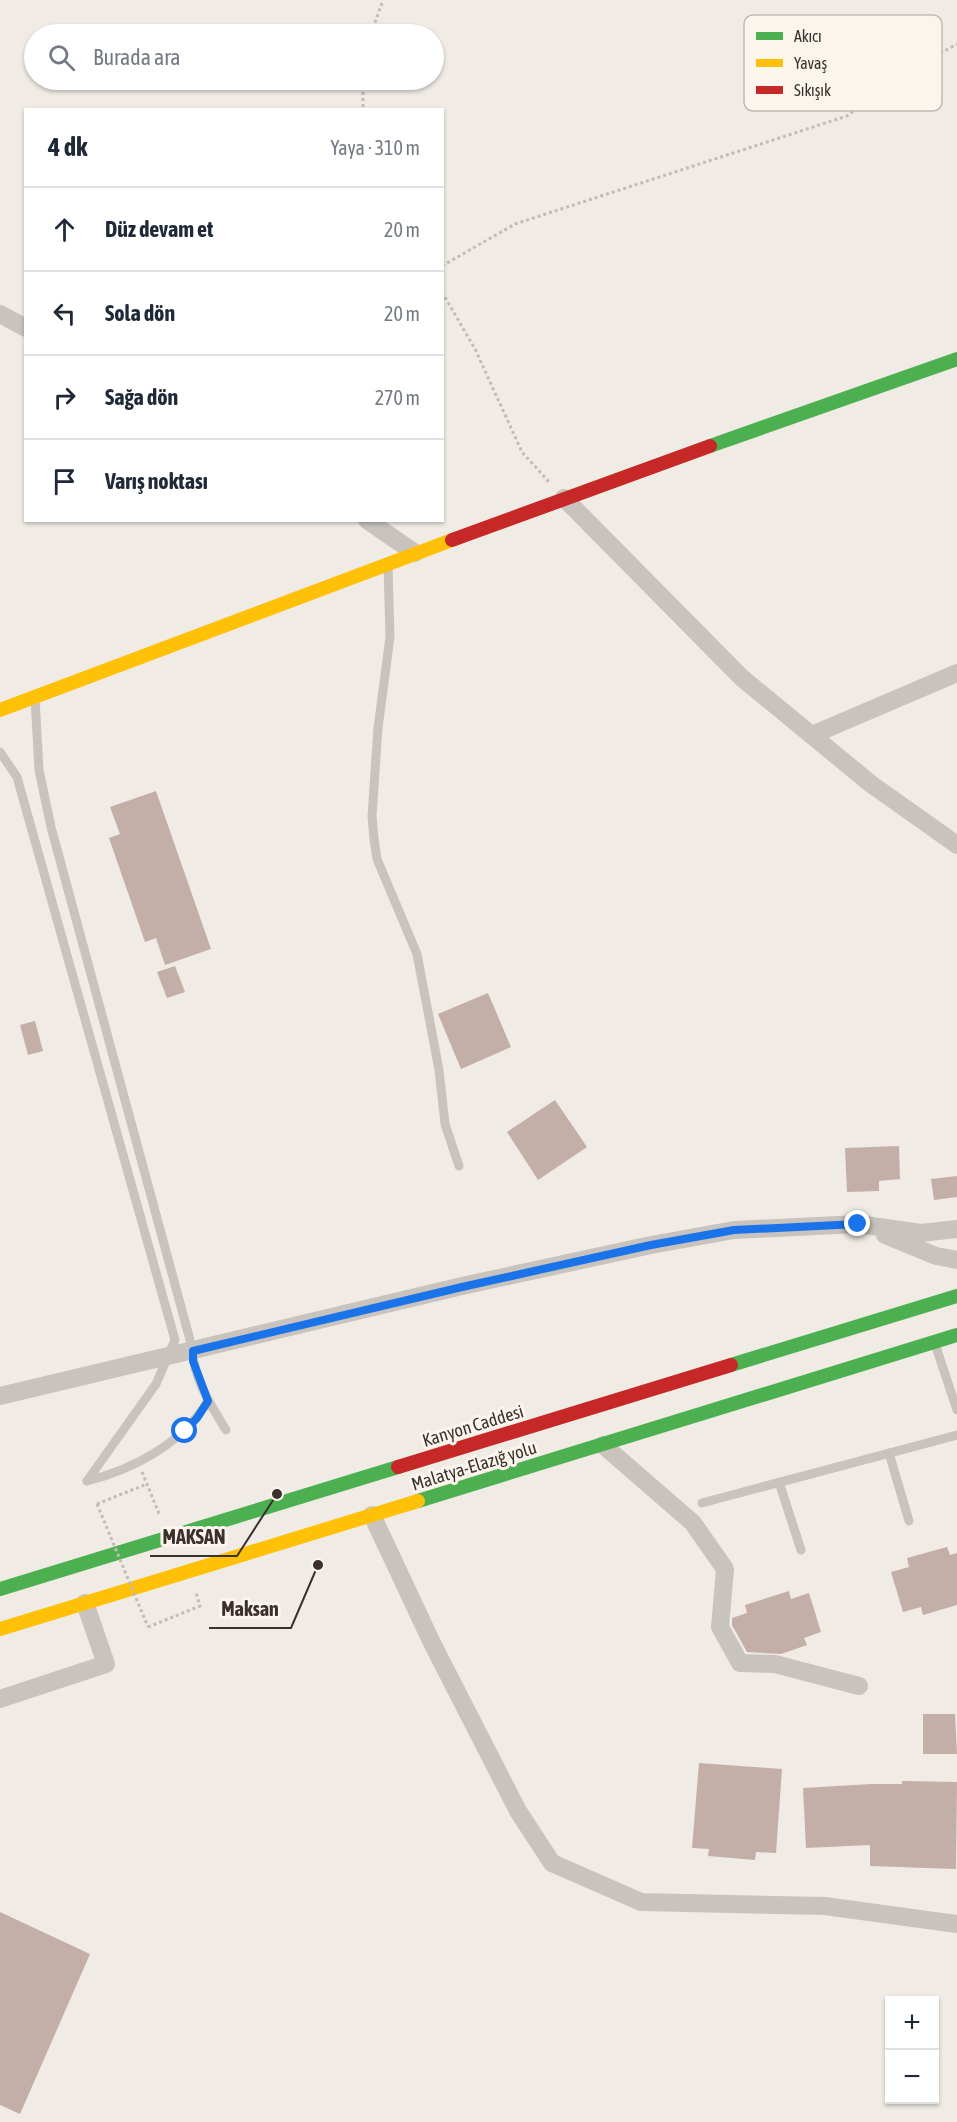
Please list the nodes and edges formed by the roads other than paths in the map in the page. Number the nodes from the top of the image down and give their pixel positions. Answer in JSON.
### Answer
{"nodes":[{"id":1,"x":0,"y":314,"type":"edge"},
{"id":2,"x":24,"y":327,"type":"edge"},
{"id":3,"x":957,"y":359,"type":"edge"},
{"id":4,"x":564,"y":498,"type":"junction"},
{"id":5,"x":370,"y":522,"type":"edge"},
{"id":6,"x":415,"y":553,"type":"junction"},
{"id":7,"x":388,"y":563,"type":"junction"},
{"id":8,"x":957,"y":673,"type":"edge"},
{"id":9,"x":35,"y":698,"type":"junction"},
{"id":10,"x":0,"y":710,"type":"edge"},
{"id":11,"x":812,"y":735,"type":"junction"},
{"id":12,"x":0,"y":752,"type":"edge"},
{"id":13,"x":957,"y":845,"type":"edge"},
{"id":14,"x":459,"y":1166,"type":"dead end"},
{"id":15,"x":858,"y":1224,"type":"junction"},
{"id":16,"x":957,"y":1229,"type":"edge"},
{"id":17,"x":957,"y":1260,"type":"edge"},
{"id":18,"x":957,"y":1296,"type":"edge"},
{"id":19,"x":957,"y":1335,"type":"edge"},
{"id":20,"x":934,"y":1342,"type":"junction"},
{"id":21,"x":193,"y":1351,"type":"junction"},
{"id":22,"x":168,"y":1357,"type":"junction"},
{"id":23,"x":0,"y":1396,"type":"edge"},
{"id":24,"x":208,"y":1401,"type":"junction"},
{"id":25,"x":957,"y":1410,"type":"edge"},
{"id":26,"x":226,"y":1430,"type":"dead end"},
{"id":27,"x":957,"y":1435,"type":"edge"},
{"id":28,"x":603,"y":1445,"type":"junction"},
{"id":29,"x":889,"y":1453,"type":"junction"},
{"id":30,"x":779,"y":1482,"type":"junction"},
{"id":31,"x":702,"y":1503,"type":"dead end"},
{"id":32,"x":372,"y":1515,"type":"junction"},
{"id":33,"x":909,"y":1521,"type":"dead end"},
{"id":34,"x":801,"y":1550,"type":"dead end"},
{"id":35,"x":0,"y":1589,"type":"edge"},
{"id":36,"x":85,"y":1603,"type":"junction"},
{"id":37,"x":0,"y":1629,"type":"edge"},
{"id":38,"x":859,"y":1686,"type":"dead end"},
{"id":39,"x":0,"y":1699,"type":"edge"},
{"id":40,"x":957,"y":1924,"type":"edge"}],
"edges":[{"from":1,"to":2,"type":"street"},
{"from":3,"to":4,"type":"main road"},
{"from":4,"to":6,"type":"main road"},
{"from":4,"to":11,"type":"street"},
{"from":5,"to":6,"type":"street"},
{"from":6,"to":7,"type":"main road"},
{"from":7,"to":9,"type":"main road"},
{"from":7,"to":14,"type":"lane"},
{"from":8,"to":11,"type":"street"},
{"from":9,"to":10,"type":"main road"},
{"from":9,"to":21,"type":"lane"},
{"from":11,"to":13,"type":"street"},
{"from":12,"to":22,"type":"lane"},
{"from":15,"to":16,"type":"street"},
{"from":15,"to":17,"type":"street"},
{"from":15,"to":21,"type":"street"},
{"from":18,"to":35,"type":"main road","name":"Kanyon Caddesi"},
{"from":19,"to":20,"type":"main road","name":"Malatya-Elazığ yolu"},
{"from":20,"to":25,"type":"lane"},
{"from":20,"to":28,"type":"main road","name":"Malatya-Elazığ yolu"},
{"from":21,"to":22,"type":"street"},
{"from":21,"to":24,"type":"lane"},
{"from":22,"to":23,"type":"street"},
{"from":22,"to":24,"type":"lane"},
{"from":24,"to":26,"type":"lane"},
{"from":27,"to":29,"type":"lane"},
{"from":28,"to":32,"type":"main road","name":"Malatya-Elazığ yolu"},
{"from":28,"to":38,"type":"street"},
{"from":29,"to":30,"type":"lane"},
{"from":29,"to":33,"type":"lane"},
{"from":30,"to":31,"type":"lane"},
{"from":30,"to":34,"type":"lane"},
{"from":32,"to":36,"type":"main road","name":"Malatya-Elazığ yolu"},
{"from":32,"to":40,"type":"street"},
{"from":36,"to":37,"type":"main road","name":"Malatya-Elazığ yolu"},
{"from":36,"to":39,"type":"street"}]}
